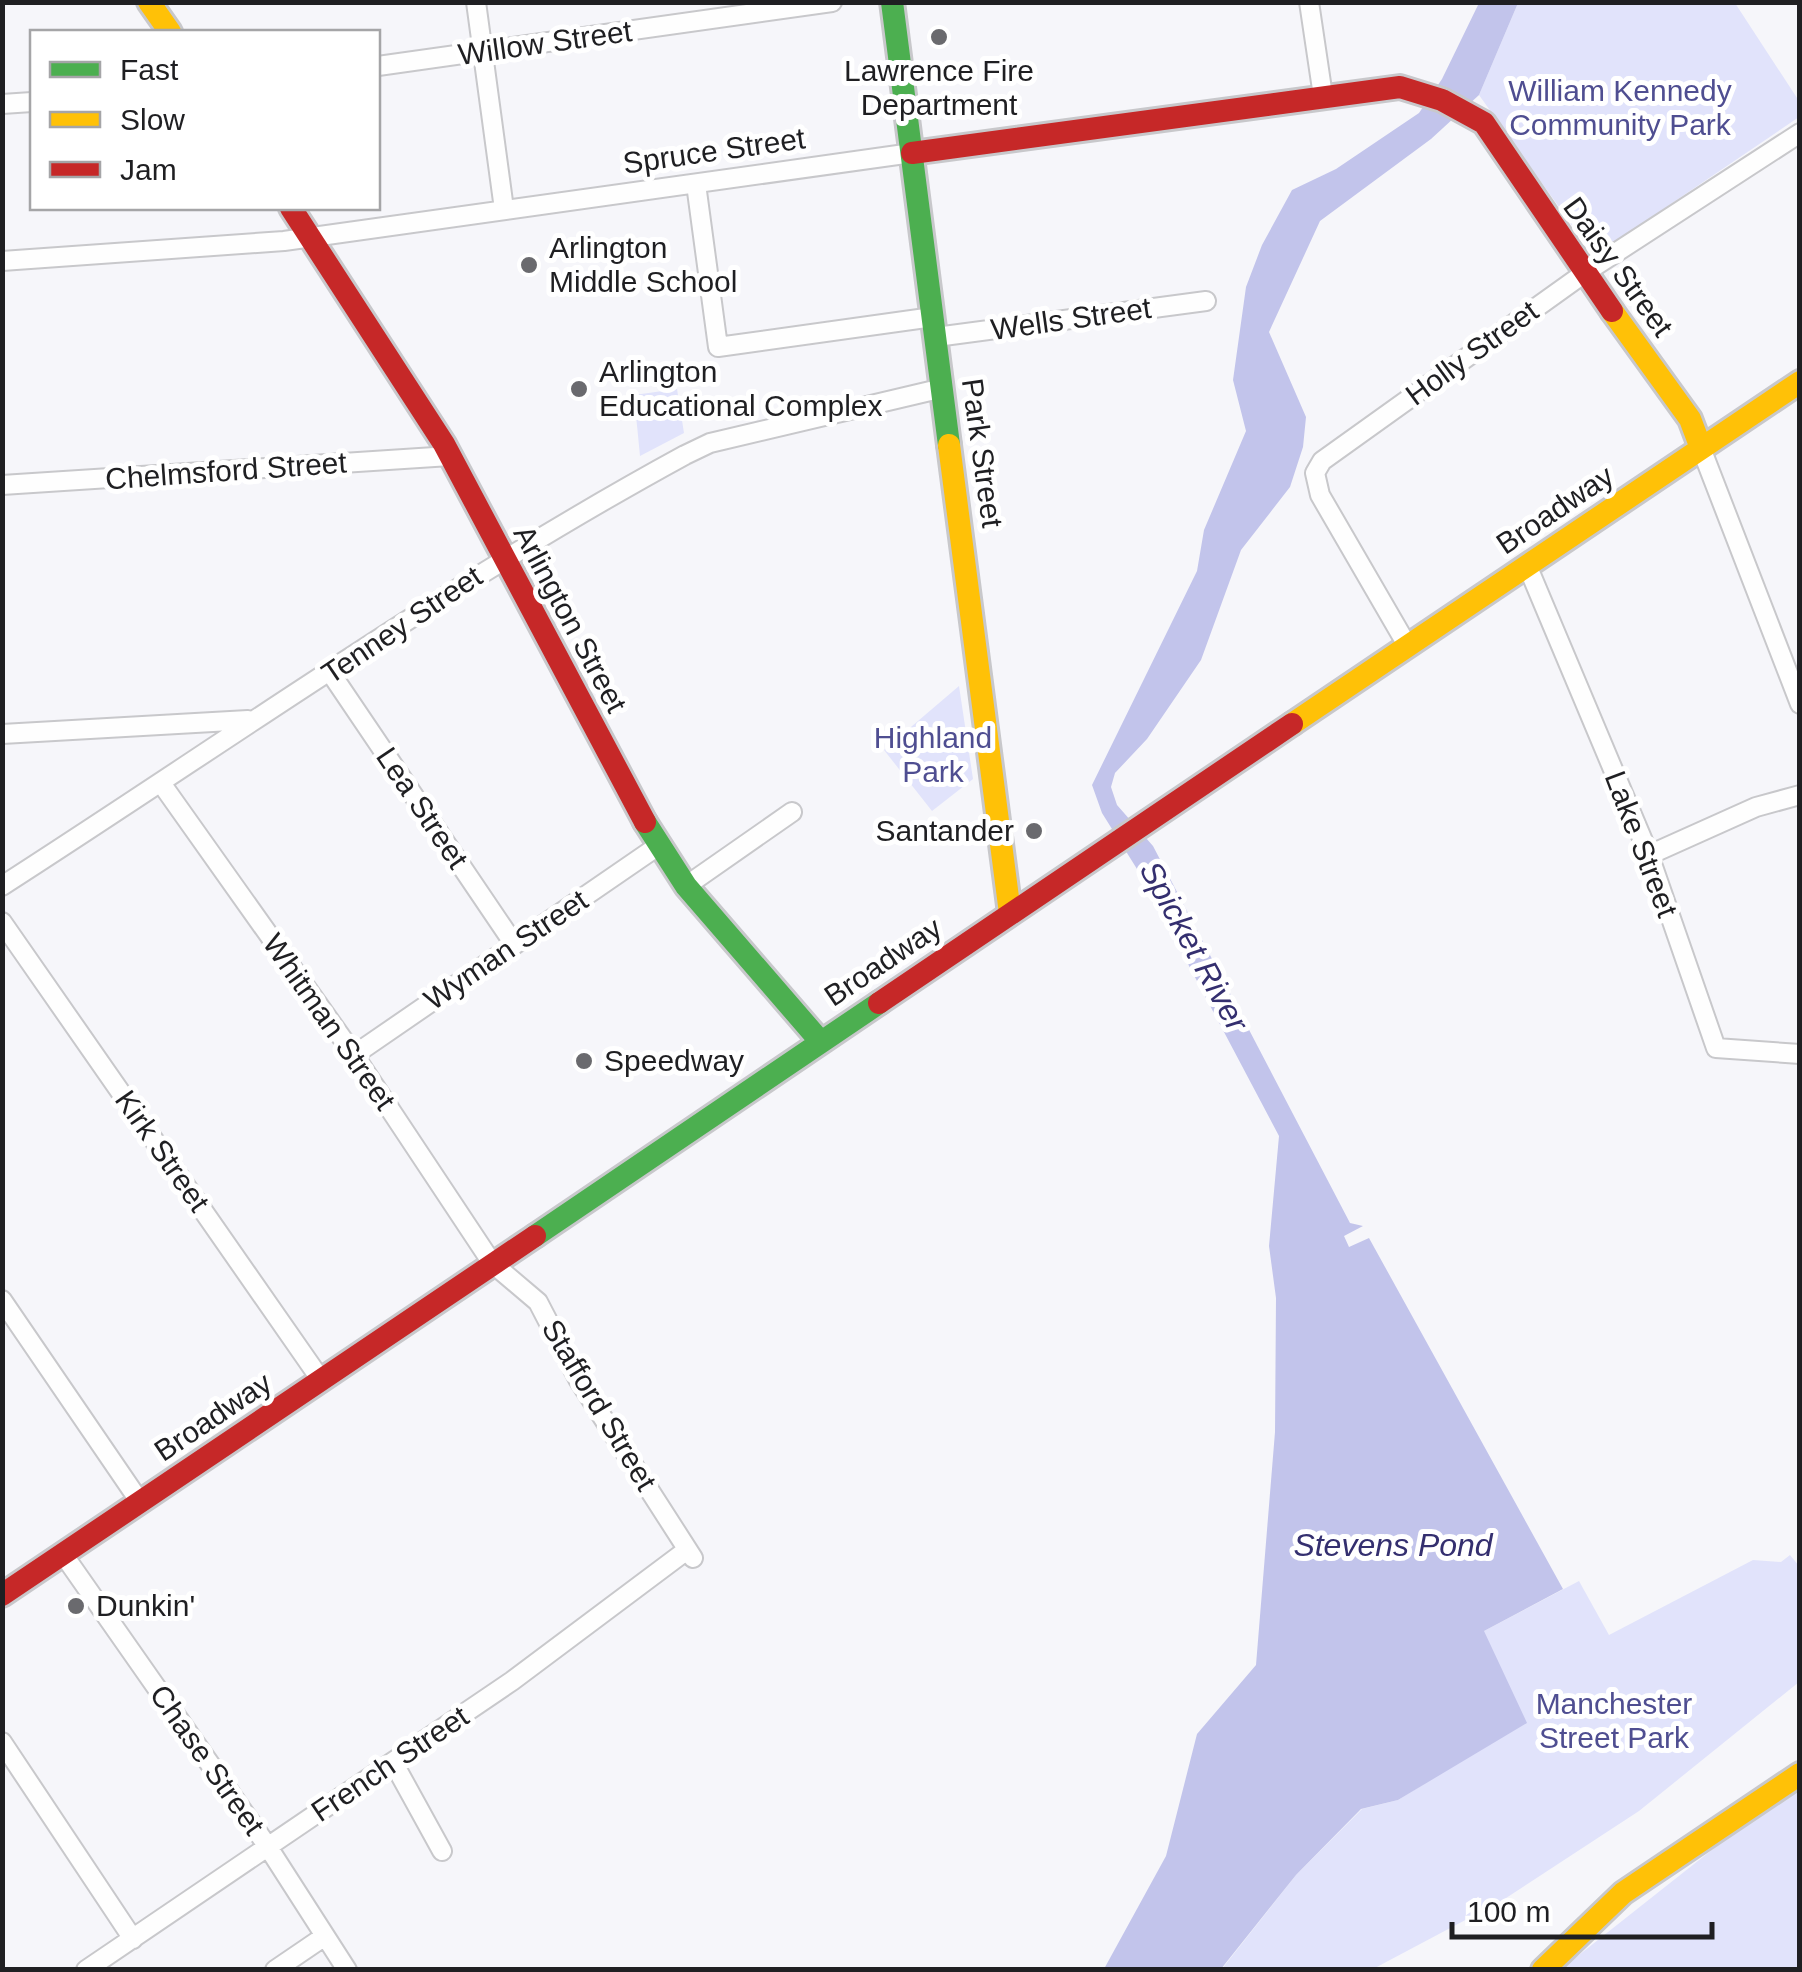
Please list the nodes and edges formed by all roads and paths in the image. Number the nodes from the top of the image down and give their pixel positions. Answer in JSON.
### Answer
{"nodes":[{"id":1,"x":149,"y":2,"type":"edge"},
{"id":2,"x":476,"y":2,"type":"edge"},
{"id":3,"x":832,"y":2,"type":"edge"},
{"id":4,"x":892,"y":2,"type":"edge"},
{"id":5,"x":1309,"y":2,"type":"edge"},
{"id":6,"x":169,"y":30,"type":"edge"},
{"id":7,"x":482,"y":52,"type":"junction"},
{"id":8,"x":380,"y":66,"type":"edge"},
{"id":9,"x":1323,"y":96,"type":"junction"},
{"id":10,"x":30,"y":102,"type":"edge"},
{"id":11,"x":2,"y":104,"type":"edge"},
{"id":12,"x":1484,"y":123,"type":"joint"},
{"id":13,"x":1800,"y":134,"type":"edge"},
{"id":14,"x":912,"y":153,"type":"junction"},
{"id":15,"x":696,"y":184,"type":"junction"},
{"id":16,"x":504,"y":209,"type":"junction"},
{"id":17,"x":291,"y":210,"type":"edge"},
{"id":18,"x":310,"y":238,"type":"junction"},
{"id":19,"x":2,"y":261,"type":"edge"},
{"id":20,"x":1586,"y":272,"type":"junction"},
{"id":21,"x":1206,"y":301,"type":"dead end"},
{"id":22,"x":935,"y":327,"type":"junction"},
{"id":23,"x":1800,"y":382,"type":"edge"},
{"id":24,"x":943,"y":388,"type":"junction"},
{"id":25,"x":1702,"y":448,"type":"junction"},
{"id":26,"x":450,"y":456,"type":"junction"},
{"id":27,"x":2,"y":486,"type":"edge"},
{"id":28,"x":504,"y":557,"type":"junction"},
{"id":29,"x":1527,"y":565,"type":"junction"},
{"id":30,"x":1407,"y":646,"type":"junction"},
{"id":31,"x":330,"y":672,"type":"junction"},
{"id":32,"x":1800,"y":704,"type":"edge"},
{"id":33,"x":248,"y":720,"type":"junction"},
{"id":34,"x":2,"y":734,"type":"edge"},
{"id":35,"x":161,"y":783,"type":"junction"},
{"id":36,"x":1800,"y":795,"type":"edge"},
{"id":37,"x":792,"y":812,"type":"dead end"},
{"id":38,"x":658,"y":846,"type":"junction"},
{"id":39,"x":1649,"y":855,"type":"junction"},
{"id":40,"x":2,"y":886,"type":"edge"},
{"id":41,"x":686,"y":886,"type":"junction"},
{"id":42,"x":1010,"y":912,"type":"junction"},
{"id":43,"x":2,"y":922,"type":"edge"},
{"id":44,"x":514,"y":944,"type":"junction"},
{"id":45,"x":820,"y":1041,"type":"junction"},
{"id":46,"x":1800,"y":1054,"type":"edge"},
{"id":47,"x":354,"y":1055,"type":"junction"},
{"id":48,"x":492,"y":1263,"type":"junction"},
{"id":49,"x":2,"y":1300,"type":"edge"},
{"id":50,"x":321,"y":1380,"type":"junction"},
{"id":51,"x":140,"y":1502,"type":"junction"},
{"id":52,"x":63,"y":1554,"type":"junction"},
{"id":53,"x":690,"y":1554,"type":"joint"},
{"id":54,"x":2,"y":1595,"type":"edge"},
{"id":55,"x":2,"y":1742,"type":"edge"},
{"id":56,"x":394,"y":1762,"type":"junction"},
{"id":57,"x":1800,"y":1774,"type":"edge"},
{"id":58,"x":268,"y":1847,"type":"junction"},
{"id":59,"x":442,"y":1852,"type":"dead end"},
{"id":60,"x":325,"y":1936,"type":"junction"},
{"id":61,"x":133,"y":1938,"type":"junction"},
{"id":62,"x":86,"y":1970,"type":"edge"},
{"id":63,"x":274,"y":1970,"type":"edge"},
{"id":64,"x":347,"y":1970,"type":"edge"},
{"id":65,"x":1543,"y":1970,"type":"edge"}],
"edges":[{"from":1,"to":6,"type":"main road"},
{"from":2,"to":7,"type":"street"},
{"from":3,"to":7,"type":"street","name":"Willow Street"},
{"from":4,"to":14,"type":"main road","name":"Park Street"},
{"from":5,"to":9,"type":"street"},
{"from":7,"to":8,"type":"street","name":"Willow Street"},
{"from":7,"to":16,"type":"street"},
{"from":9,"to":12,"type":"main road","name":"Spruce Street"},
{"from":9,"to":14,"type":"main road","name":"Spruce Street"},
{"from":10,"to":11,"type":"street"},
{"from":12,"to":20,"type":"main road","name":"Daisy Street"},
{"from":13,"to":20,"type":"street","name":"Holly Street"},
{"from":14,"to":15,"type":"street","name":"Spruce Street"},
{"from":14,"to":22,"type":"main road","name":"Park Street"},
{"from":15,"to":16,"type":"street","name":"Spruce Street"},
{"from":15,"to":22,"type":"street","name":"Wells Street"},
{"from":16,"to":18,"type":"street","name":"Spruce Street"},
{"from":17,"to":18,"type":"main road","name":"Arlington Street"},
{"from":18,"to":19,"type":"street","name":"Spruce Street"},
{"from":18,"to":26,"type":"main road","name":"Arlington Street"},
{"from":20,"to":25,"type":"main road","name":"Daisy Street"},
{"from":20,"to":30,"type":"street","name":"Holly Street"},
{"from":21,"to":22,"type":"street","name":"Wells Street"},
{"from":22,"to":24,"type":"main road","name":"Park Street"},
{"from":23,"to":25,"type":"main road","name":"Broadway"},
{"from":24,"to":28,"type":"street","name":"Tenney Street"},
{"from":24,"to":42,"type":"main road","name":"Park Street"},
{"from":25,"to":29,"type":"main road","name":"Broadway"},
{"from":25,"to":32,"type":"street"},
{"from":26,"to":27,"type":"street","name":"Chelmsford Street"},
{"from":26,"to":28,"type":"main road","name":"Arlington Street"},
{"from":28,"to":31,"type":"street","name":"Tenney Street"},
{"from":28,"to":38,"type":"main road","name":"Arlington Street"},
{"from":29,"to":30,"type":"main road","name":"Broadway"},
{"from":29,"to":39,"type":"street","name":"Lake Street"},
{"from":30,"to":42,"type":"main road","name":"Broadway"},
{"from":31,"to":33,"type":"street","name":"Tenney Street"},
{"from":31,"to":44,"type":"street","name":"Lea Street"},
{"from":33,"to":34,"type":"street"},
{"from":33,"to":35,"type":"street","name":"Tenney Street"},
{"from":35,"to":40,"type":"street","name":"Tenney Street"},
{"from":35,"to":47,"type":"street","name":"Whitman Street"},
{"from":36,"to":39,"type":"street"},
{"from":37,"to":41,"type":"street"},
{"from":38,"to":41,"type":"main road","name":"Arlington Street"},
{"from":38,"to":44,"type":"street","name":"Wyman Street"},
{"from":39,"to":46,"type":"street","name":"Lake Street"},
{"from":41,"to":45,"type":"main road","name":"Arlington Street"},
{"from":42,"to":45,"type":"main road","name":"Broadway"},
{"from":43,"to":50,"type":"street","name":"Kirk Street"},
{"from":44,"to":47,"type":"street","name":"Wyman Street"},
{"from":45,"to":48,"type":"main road","name":"Broadway"},
{"from":47,"to":48,"type":"street","name":"Whitman Street"},
{"from":48,"to":50,"type":"main road","name":"Broadway"},
{"from":48,"to":53,"type":"street","name":"Stafford Street"},
{"from":49,"to":51,"type":"street"},
{"from":50,"to":51,"type":"main road","name":"Broadway"},
{"from":51,"to":52,"type":"main road","name":"Broadway"},
{"from":52,"to":54,"type":"main road","name":"Broadway"},
{"from":52,"to":58,"type":"street","name":"Chase Street"},
{"from":53,"to":56,"type":"street","name":"French Street"},
{"from":55,"to":61,"type":"street"},
{"from":56,"to":58,"type":"street","name":"French Street"},
{"from":56,"to":59,"type":"street"},
{"from":57,"to":65,"type":"main road"},
{"from":58,"to":60,"type":"street","name":"Chase Street"},
{"from":58,"to":61,"type":"street","name":"French Street"},
{"from":60,"to":63,"type":"street"},
{"from":60,"to":64,"type":"street","name":"Chase Street"},
{"from":61,"to":62,"type":"street","name":"French Street"}]}
